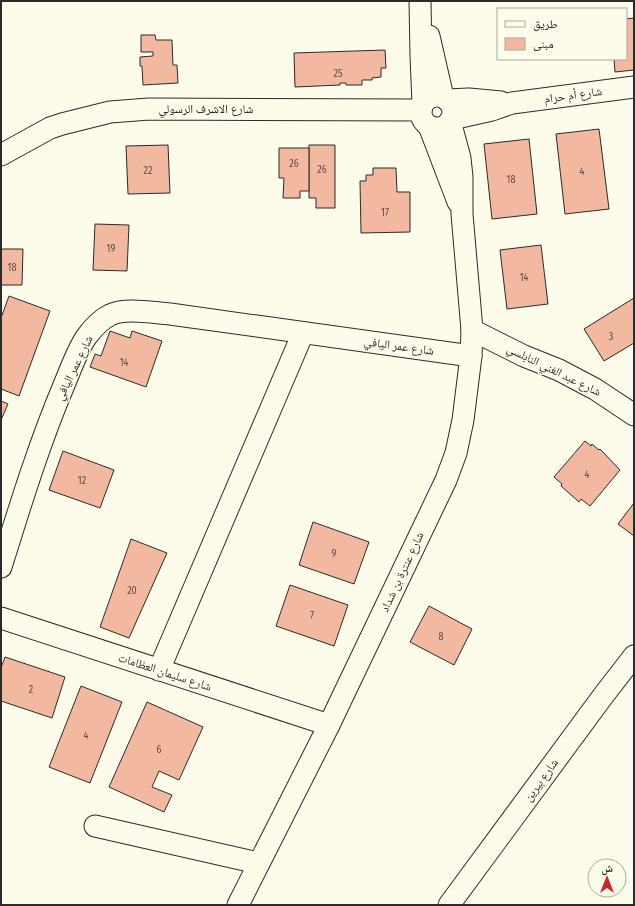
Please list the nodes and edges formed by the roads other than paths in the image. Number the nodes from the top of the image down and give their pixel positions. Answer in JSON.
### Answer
{"nodes":[{"id":1,"x":421,"y":5,"type":"edge"},
{"id":2,"x":634,"y":87,"type":"edge"},
{"id":3,"x":438,"y":111,"type":"junction"},
{"id":4,"x":1,"y":155,"type":"edge"},
{"id":5,"x":472,"y":330,"type":"junction"},
{"id":6,"x":303,"y":333,"type":"junction"},
{"id":7,"x":471,"y":356,"type":"junction"},
{"id":8,"x":634,"y":415,"type":"edge"},
{"id":9,"x":1,"y":567,"type":"edge"},
{"id":10,"x":1,"y":618,"type":"edge"},
{"id":11,"x":634,"y":656,"type":"edge"},
{"id":12,"x":159,"y":670,"type":"junction"},
{"id":13,"x":329,"y":725,"type":"junction"},
{"id":14,"x":95,"y":826,"type":"dead end"},
{"id":15,"x":258,"y":863,"type":"junction"},
{"id":16,"x":238,"y":905,"type":"edge"},
{"id":17,"x":449,"y":905,"type":"edge"}],
"edges":[{"from":1,"to":3,"type":"street","name":"شارع عنترة بن شداد"},
{"from":2,"to":3,"type":"street","name":"شارع أم حرام"},
{"from":3,"to":4,"type":"street","name":"شارع الاشرف الرسولي"},
{"from":3,"to":5,"type":"street","name":"شارع عنترة بن شداد"},
{"from":5,"to":7,"type":"street","name":"شارع عنترة بن شداد"},
{"from":5,"to":8,"type":"street","name":"شارع عبد الغني النابلسي"},
{"from":6,"to":7,"type":"street","name":"شارع عمر اليافي"},
{"from":6,"to":9,"type":"street","name":"شارع عمر اليافي"},
{"from":6,"to":12,"type":"street"},
{"from":7,"to":13,"type":"street","name":"شارع عنترة بن شداد"},
{"from":10,"to":12,"type":"street","name":"شارع سليمان العظامات"},
{"from":11,"to":17,"type":"street","name":"شارع بيرين"},
{"from":12,"to":13,"type":"street","name":"شارع سليمان العظامات"},
{"from":13,"to":15,"type":"street","name":"شارع عنترة بن شداد"},
{"from":14,"to":15,"type":"street"},
{"from":15,"to":16,"type":"street","name":"شارع عنترة بن شداد"}]}
